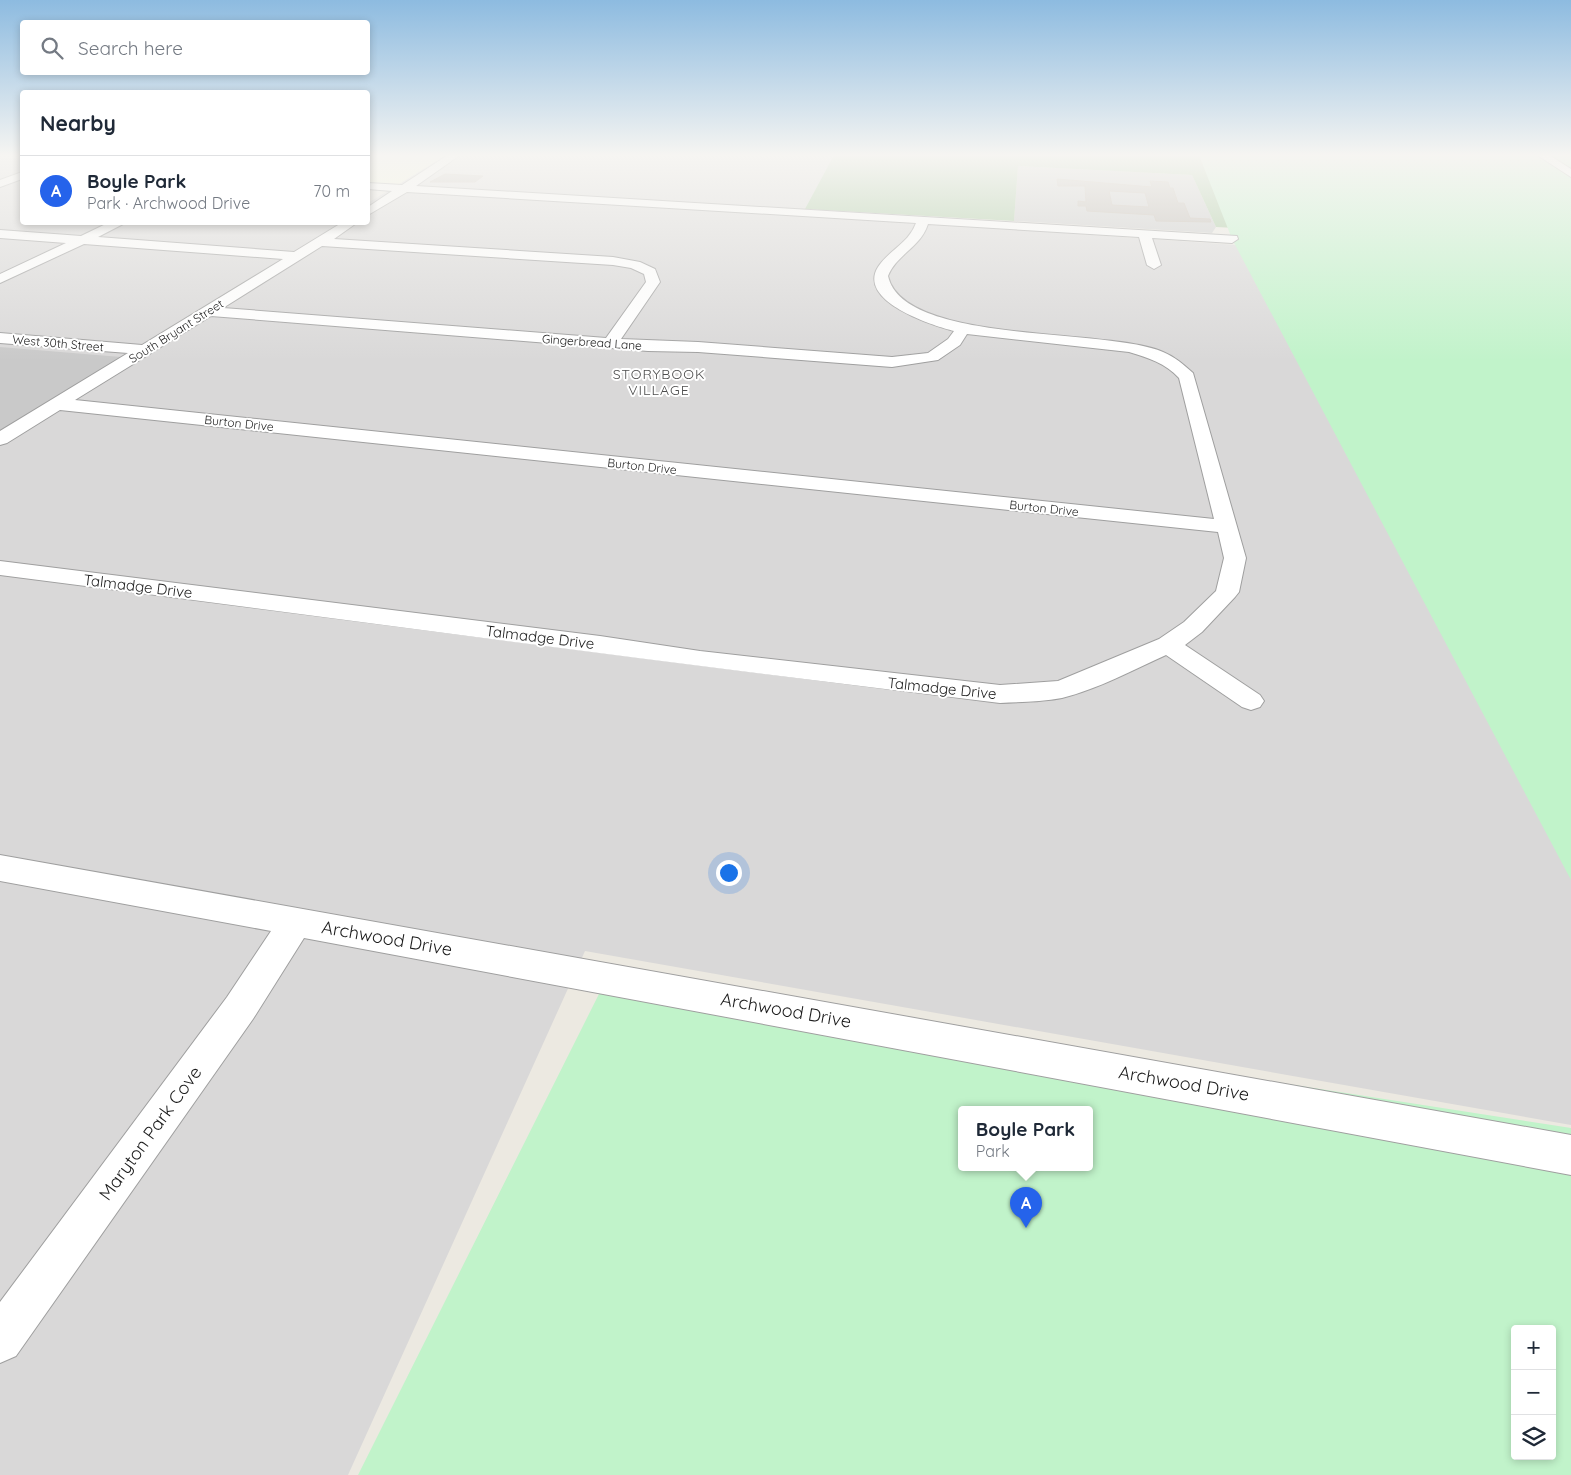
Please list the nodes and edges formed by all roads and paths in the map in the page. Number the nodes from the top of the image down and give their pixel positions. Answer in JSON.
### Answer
{"nodes":[{"id":1,"x":922,"y":224,"type":"edge"},
{"id":2,"x":984,"y":224,"type":"edge"},
{"id":3,"x":115,"y":225,"type":"edge"},
{"id":4,"x":348,"y":225,"type":"edge"},
{"id":5,"x":0,"y":234,"type":"edge"},
{"id":6,"x":1144,"y":234,"type":"junction"},
{"id":7,"x":1232,"y":239,"type":"dead end"},
{"id":8,"x":85,"y":240,"type":"junction"},
{"id":9,"x":322,"y":242,"type":"junction"},
{"id":10,"x":298,"y":256,"type":"junction"},
{"id":11,"x":1154,"y":265,"type":"dead end"},
{"id":12,"x":0,"y":279,"type":"edge"},
{"id":13,"x":209,"y":311,"type":"junction"},
{"id":14,"x":963,"y":329,"type":"junction"},
{"id":15,"x":0,"y":338,"type":"edge"},
{"id":16,"x":610,"y":343,"type":"junction"},
{"id":17,"x":146,"y":350,"type":"junction"},
{"id":18,"x":58,"y":404,"type":"junction"},
{"id":19,"x":0,"y":439,"type":"edge"},
{"id":20,"x":1226,"y":527,"type":"junction"},
{"id":21,"x":0,"y":568,"type":"edge"},
{"id":22,"x":1168,"y":645,"type":"junction"},
{"id":23,"x":1251,"y":701,"type":"dead end"},
{"id":24,"x":0,"y":868,"type":"edge"},
{"id":25,"x":296,"y":922,"type":"junction"},
{"id":26,"x":1571,"y":1155,"type":"edge"},
{"id":27,"x":0,"y":1340,"type":"edge"}],
"edges":[{"from":1,"to":14,"type":"street","name":"Talmadge Drive"},
{"from":2,"to":6,"type":"street"},
{"from":3,"to":8,"type":"street"},
{"from":4,"to":9,"type":"street","name":"South Bryant Street"},
{"from":5,"to":8,"type":"street"},
{"from":6,"to":7,"type":"street"},
{"from":6,"to":11,"type":"street"},
{"from":8,"to":10,"type":"street"},
{"from":8,"to":12,"type":"street"},
{"from":9,"to":10,"type":"street","name":"South Bryant Street"},
{"from":9,"to":16,"type":"street"},
{"from":10,"to":13,"type":"street","name":"South Bryant Street"},
{"from":13,"to":16,"type":"street","name":"Gingerbread Lane"},
{"from":13,"to":17,"type":"street","name":"South Bryant Street"},
{"from":14,"to":16,"type":"street","name":"Gingerbread Lane"},
{"from":14,"to":20,"type":"street","name":"Talmadge Drive"},
{"from":15,"to":17,"type":"street","name":"West 30th Street"},
{"from":17,"to":18,"type":"street","name":"South Bryant Street"},
{"from":18,"to":19,"type":"street","name":"South Bryant Street"},
{"from":18,"to":20,"type":"street","name":"Burton Drive"},
{"from":20,"to":22,"type":"street","name":"Talmadge Drive"},
{"from":21,"to":22,"type":"street","name":"Talmadge Drive"},
{"from":22,"to":23,"type":"street"},
{"from":24,"to":25,"type":"street","name":"Archwood Drive"},
{"from":25,"to":26,"type":"street","name":"Archwood Drive"},
{"from":25,"to":27,"type":"street","name":"Maryton Park Cove"}]}
